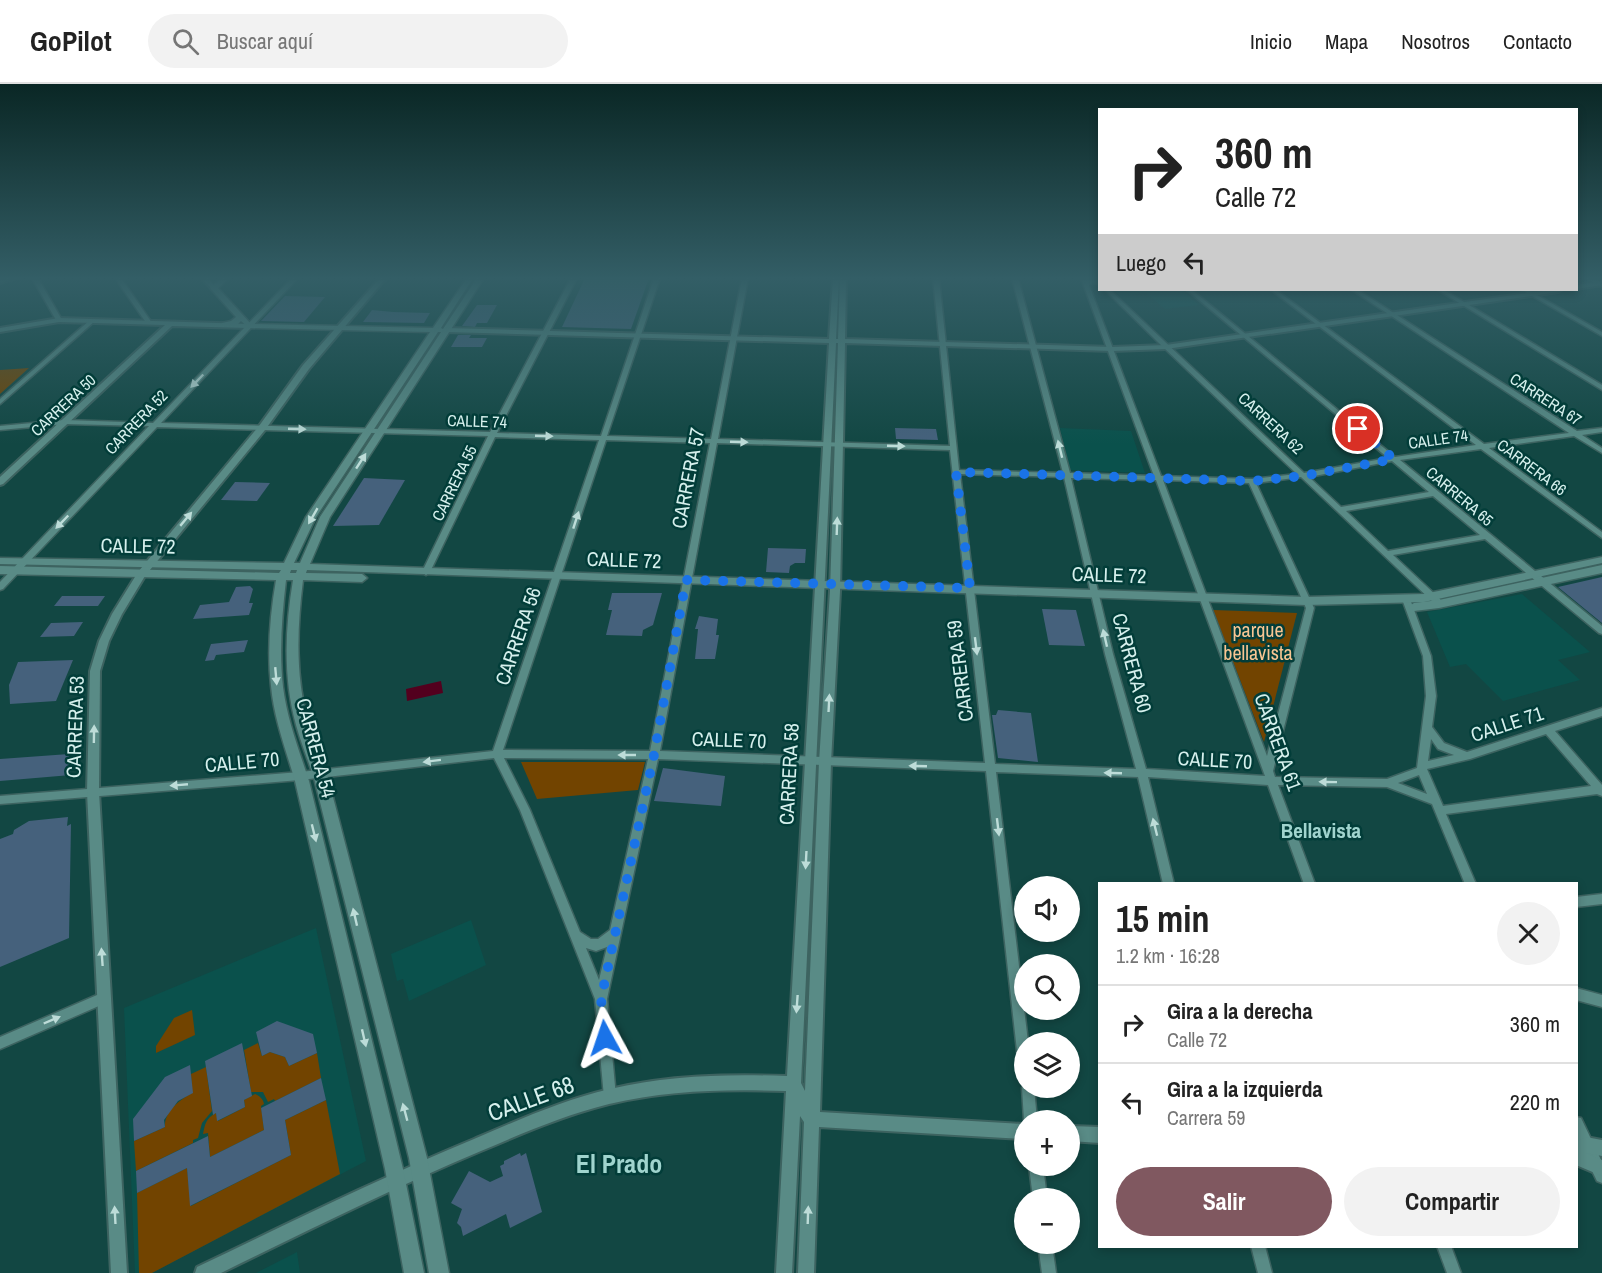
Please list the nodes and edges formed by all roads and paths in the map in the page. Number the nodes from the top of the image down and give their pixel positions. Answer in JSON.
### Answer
{"nodes":[{"id":1,"x":78,"y":333,"type":"edge"},
{"id":2,"x":160,"y":333,"type":"edge"},
{"id":3,"x":242,"y":333,"type":"edge"},
{"id":4,"x":334,"y":333,"type":"edge"},
{"id":5,"x":432,"y":333,"type":"edge"},
{"id":6,"x":444,"y":333,"type":"edge"},
{"id":7,"x":547,"y":333,"type":"edge"},
{"id":8,"x":562,"y":333,"type":"edge"},
{"id":9,"x":735,"y":333,"type":"edge"},
{"id":10,"x":833,"y":333,"type":"edge"},
{"id":11,"x":842,"y":333,"type":"edge"},
{"id":12,"x":940,"y":333,"type":"edge"},
{"id":13,"x":1031,"y":333,"type":"edge"},
{"id":14,"x":1106,"y":333,"type":"edge"},
{"id":15,"x":1152,"y":333,"type":"edge"},
{"id":16,"x":1241,"y":333,"type":"edge"},
{"id":17,"x":1261,"y":333,"type":"edge"},
{"id":18,"x":1331,"y":333,"type":"edge"},
{"id":19,"x":1421,"y":333,"type":"edge"},
{"id":20,"x":1514,"y":333,"type":"edge"},
{"id":21,"x":638,"y":336,"type":"junction"},
{"id":22,"x":1244,"y":336,"type":"junction"},
{"id":23,"x":734,"y":337,"type":"junction"},
{"id":24,"x":832,"y":340,"type":"junction"},
{"id":25,"x":842,"y":340,"type":"junction"},
{"id":26,"x":941,"y":344,"type":"junction"},
{"id":27,"x":1034,"y":346,"type":"junction"},
{"id":28,"x":1166,"y":347,"type":"junction"},
{"id":29,"x":1112,"y":349,"type":"junction"},
{"id":30,"x":400,"y":381,"type":"junction"},
{"id":31,"x":413,"y":381,"type":"junction"},
{"id":32,"x":1602,"y":388,"type":"edge"},
{"id":33,"x":0,"y":402,"type":"edge"},
{"id":34,"x":65,"y":422,"type":"junction"},
{"id":35,"x":155,"y":424,"type":"junction"},
{"id":36,"x":0,"y":428,"type":"edge"},
{"id":37,"x":262,"y":428,"type":"junction"},
{"id":38,"x":1602,"y":430,"type":"edge"},
{"id":39,"x":367,"y":431,"type":"junction"},
{"id":40,"x":380,"y":431,"type":"junction"},
{"id":41,"x":1574,"y":434,"type":"junction"},
{"id":42,"x":492,"y":435,"type":"junction"},
{"id":43,"x":603,"y":438,"type":"junction"},
{"id":44,"x":714,"y":441,"type":"junction"},
{"id":45,"x":828,"y":444,"type":"junction"},
{"id":46,"x":839,"y":445,"type":"junction"},
{"id":47,"x":1482,"y":446,"type":"junction"},
{"id":48,"x":954,"y":448,"type":"junction"},
{"id":49,"x":1602,"y":451,"type":"edge"},
{"id":50,"x":1394,"y":459,"type":"junction"},
{"id":51,"x":956,"y":472,"type":"junction"},
{"id":52,"x":1067,"y":476,"type":"junction"},
{"id":53,"x":1303,"y":476,"type":"junction"},
{"id":54,"x":1160,"y":479,"type":"junction"},
{"id":55,"x":1252,"y":481,"type":"junction"},
{"id":56,"x":0,"y":482,"type":"edge"},
{"id":57,"x":1435,"y":493,"type":"junction"},
{"id":58,"x":337,"y":498,"type":"junction"},
{"id":59,"x":323,"y":499,"type":"junction"},
{"id":60,"x":825,"y":505,"type":"junction"},
{"id":61,"x":837,"y":505,"type":"junction"},
{"id":62,"x":1339,"y":510,"type":"junction"},
{"id":63,"x":1487,"y":536,"type":"junction"},
{"id":64,"x":1602,"y":536,"type":"edge"},
{"id":65,"x":1386,"y":554,"type":"junction"},
{"id":66,"x":1602,"y":560,"type":"edge"},
{"id":67,"x":0,"y":561,"type":"edge"},
{"id":68,"x":24,"y":561,"type":"junction"},
{"id":69,"x":149,"y":564,"type":"junction"},
{"id":70,"x":1602,"y":569,"type":"edge"},
{"id":71,"x":0,"y":570,"type":"edge"},
{"id":72,"x":16,"y":570,"type":"junction"},
{"id":73,"x":285,"y":572,"type":"junction"},
{"id":74,"x":301,"y":572,"type":"junction"},
{"id":75,"x":426,"y":572,"type":"junction"},
{"id":76,"x":141,"y":574,"type":"junction"},
{"id":77,"x":1538,"y":578,"type":"junction"},
{"id":78,"x":556,"y":579,"type":"junction"},
{"id":79,"x":686,"y":584,"type":"junction"},
{"id":80,"x":0,"y":587,"type":"edge"},
{"id":81,"x":821,"y":587,"type":"junction"},
{"id":82,"x":835,"y":588,"type":"junction"},
{"id":83,"x":970,"y":592,"type":"junction"},
{"id":84,"x":1095,"y":596,"type":"junction"},
{"id":85,"x":1435,"y":600,"type":"junction"},
{"id":86,"x":1205,"y":601,"type":"junction"},
{"id":87,"x":1408,"y":603,"type":"junction"},
{"id":88,"x":1308,"y":604,"type":"junction"},
{"id":89,"x":1602,"y":631,"type":"edge"},
{"id":90,"x":291,"y":642,"type":"junction"},
{"id":91,"x":275,"y":645,"type":"junction"},
{"id":92,"x":1602,"y":712,"type":"edge"},
{"id":93,"x":302,"y":724,"type":"junction"},
{"id":94,"x":285,"y":728,"type":"junction"},
{"id":95,"x":1547,"y":729,"type":"junction"},
{"id":96,"x":1429,"y":730,"type":"junction"},
{"id":97,"x":497,"y":754,"type":"junction"},
{"id":98,"x":654,"y":755,"type":"junction"},
{"id":99,"x":1470,"y":755,"type":"junction"},
{"id":100,"x":818,"y":761,"type":"junction"},
{"id":101,"x":1423,"y":768,"type":"junction"},
{"id":102,"x":991,"y":769,"type":"junction"},
{"id":103,"x":319,"y":774,"type":"junction"},
{"id":104,"x":1142,"y":774,"type":"junction"},
{"id":105,"x":300,"y":776,"type":"junction"},
{"id":106,"x":1270,"y":776,"type":"junction"},
{"id":107,"x":1387,"y":783,"type":"junction"},
{"id":108,"x":1601,"y":790,"type":"edge"},
{"id":109,"x":93,"y":792,"type":"junction"},
{"id":110,"x":0,"y":800,"type":"edge"},
{"id":111,"x":1437,"y":806,"type":"junction"},
{"id":112,"x":1169,"y":882,"type":"edge"},
{"id":113,"x":1309,"y":882,"type":"edge"},
{"id":114,"x":1470,"y":882,"type":"edge"},
{"id":115,"x":1602,"y":899,"type":"edge"},
{"id":116,"x":1578,"y":902,"type":"edge"},
{"id":117,"x":614,"y":932,"type":"junction"},
{"id":118,"x":578,"y":937,"type":"junction"},
{"id":119,"x":1578,"y":994,"type":"edge"},
{"id":120,"x":104,"y":998,"type":"junction"},
{"id":121,"x":601,"y":999,"type":"junction"},
{"id":122,"x":1602,"y":1000,"type":"edge"},
{"id":123,"x":1021,"y":1032,"type":"edge"},
{"id":124,"x":0,"y":1043,"type":"edge"},
{"id":125,"x":792,"y":1084,"type":"junction"},
{"id":126,"x":610,"y":1096,"type":"junction"},
{"id":127,"x":812,"y":1119,"type":"junction"},
{"id":128,"x":1014,"y":1131,"type":"edge"},
{"id":129,"x":1080,"y":1134,"type":"edge"},
{"id":130,"x":1098,"y":1135,"type":"edge"},
{"id":131,"x":1602,"y":1148,"type":"edge"},
{"id":132,"x":1580,"y":1151,"type":"edge"},
{"id":133,"x":420,"y":1169,"type":"junction"},
{"id":134,"x":1600,"y":1170,"type":"edge"},
{"id":135,"x":395,"y":1180,"type":"junction"},
{"id":136,"x":1258,"y":1248,"type":"edge"},
{"id":137,"x":1445,"y":1248,"type":"edge"},
{"id":138,"x":1046,"y":1254,"type":"edge"},
{"id":139,"x":118,"y":1273,"type":"edge"},
{"id":140,"x":203,"y":1273,"type":"edge"},
{"id":141,"x":414,"y":1273,"type":"edge"},
{"id":142,"x":439,"y":1273,"type":"edge"},
{"id":143,"x":784,"y":1273,"type":"edge"},
{"id":144,"x":806,"y":1273,"type":"edge"},
{"id":145,"x":1049,"y":1273,"type":"edge"},
{"id":146,"x":1264,"y":1273,"type":"edge"},
{"id":147,"x":1454,"y":1273,"type":"edge"}],
"edges":[{"from":1,"to":33,"type":"street"},
{"from":2,"to":34,"type":"street","name":"CARRERA 50"},
{"from":3,"to":35,"type":"street","name":"CARRERA 52","one_way":true},
{"from":4,"to":37,"type":"street","name":"CARRERA 53"},
{"from":5,"to":30,"type":"main road","name":"CARRERA 54"},
{"from":6,"to":31,"type":"main road","name":"CARRERA 54"},
{"from":7,"to":42,"type":"street","name":"CARRERA 55"},
{"from":8,"to":21,"type":"street"},
{"from":9,"to":23,"type":"street","name":"CARRERA 57"},
{"from":10,"to":24,"type":"street","name":"CARRERA 58"},
{"from":11,"to":25,"type":"street","name":"CARRERA 58"},
{"from":12,"to":26,"type":"street","name":"CARRERA 59"},
{"from":13,"to":27,"type":"street","name":"CARRERA 60"},
{"from":14,"to":29,"type":"street","name":"CARRERA 61"},
{"from":15,"to":28,"type":"street","name":"CARRERA 62"},
{"from":16,"to":22,"type":"street","name":"CARRERA 65"},
{"from":17,"to":22,"type":"street"},
{"from":18,"to":47,"type":"street","name":"CARRERA 66"},
{"from":19,"to":41,"type":"street","name":"CARRERA 67"},
{"from":20,"to":32,"type":"street"},
{"from":21,"to":23,"type":"street"},
{"from":21,"to":43,"type":"street","name":"CARRERA 56"},
{"from":22,"to":28,"type":"street"},
{"from":22,"to":50,"type":"street","name":"CARRERA 65"},
{"from":23,"to":24,"type":"street"},
{"from":23,"to":44,"type":"street","name":"CARRERA 57"},
{"from":24,"to":25,"type":"street"},
{"from":24,"to":45,"type":"street","name":"CARRERA 58"},
{"from":25,"to":26,"type":"street"},
{"from":25,"to":46,"type":"street","name":"CARRERA 58"},
{"from":26,"to":27,"type":"street"},
{"from":26,"to":48,"type":"street","name":"CARRERA 59"},
{"from":27,"to":29,"type":"street"},
{"from":52,"to":27,"type":"street","name":"CARRERA 60","one_way":true},
{"from":28,"to":29,"type":"street"},
{"from":28,"to":53,"type":"street","name":"CARRERA 62"},
{"from":29,"to":54,"type":"street","name":"CARRERA 61"},
{"from":30,"to":31,"type":"main road"},
{"from":30,"to":39,"type":"main road","name":"CARRERA 54"},
{"from":31,"to":40,"type":"main road","name":"CARRERA 54"},
{"from":34,"to":35,"type":"street","name":"CALLE 74"},
{"from":34,"to":36,"type":"street","name":"CALLE 74"},
{"from":34,"to":56,"type":"street","name":"CARRERA 50"},
{"from":35,"to":37,"type":"street","name":"CALLE 74"},
{"from":35,"to":68,"type":"street","name":"CARRERA 52","one_way":true},
{"from":37,"to":39,"type":"street","name":"CALLE 74","one_way":true},
{"from":69,"to":37,"type":"street","name":"CARRERA 53","one_way":true},
{"from":38,"to":41,"type":"street","name":"CALLE 74"},
{"from":39,"to":40,"type":"street","name":"CALLE 74"},
{"from":39,"to":59,"type":"main road","name":"CARRERA 54"},
{"from":40,"to":42,"type":"street","name":"CALLE 74"},
{"from":58,"to":40,"type":"main road","name":"CARRERA 54","one_way":true},
{"from":41,"to":47,"type":"street","name":"CALLE 74"},
{"from":41,"to":49,"type":"street","name":"CARRERA 67"},
{"from":42,"to":43,"type":"street","name":"CALLE 74","one_way":true},
{"from":42,"to":75,"type":"street","name":"CARRERA 55"},
{"from":43,"to":44,"type":"street","name":"CALLE 74"},
{"from":78,"to":43,"type":"street","name":"CARRERA 56","one_way":true},
{"from":44,"to":45,"type":"street","name":"CALLE 74","one_way":true},
{"from":44,"to":79,"type":"street","name":"CARRERA 57"},
{"from":45,"to":46,"type":"street","name":"CALLE 74"},
{"from":45,"to":60,"type":"street","name":"CARRERA 58"},
{"from":46,"to":48,"type":"street","name":"CALLE 74","one_way":true},
{"from":46,"to":61,"type":"street","name":"CARRERA 58"},
{"from":47,"to":50,"type":"street","name":"CALLE 74"},
{"from":47,"to":64,"type":"street","name":"CARRERA 66"},
{"from":48,"to":51,"type":"street","name":"CARRERA 59"},
{"from":50,"to":53,"type":"street","name":"CALLE 74"},
{"from":50,"to":57,"type":"street","name":"CARRERA 65"},
{"from":51,"to":52,"type":"street","name":"CALLE 74"},
{"from":51,"to":83,"type":"street","name":"CARRERA 59"},
{"from":52,"to":54,"type":"street","name":"CALLE 74"},
{"from":52,"to":84,"type":"street","name":"CARRERA 60"},
{"from":53,"to":55,"type":"street","name":"CALLE 74"},
{"from":53,"to":62,"type":"street","name":"CARRERA 62"},
{"from":54,"to":55,"type":"street","name":"CALLE 74"},
{"from":54,"to":86,"type":"street","name":"CARRERA 61"},
{"from":55,"to":88,"type":"street"},
{"from":57,"to":62,"type":"street"},
{"from":57,"to":63,"type":"street","name":"CARRERA 65"},
{"from":58,"to":59,"type":"main road"},
{"from":58,"to":74,"type":"main road","name":"CARRERA 54"},
{"from":59,"to":73,"type":"main road","name":"CARRERA 54","one_way":true},
{"from":60,"to":61,"type":"street"},
{"from":60,"to":81,"type":"street","name":"CARRERA 58"},
{"from":82,"to":61,"type":"street","name":"CARRERA 58","one_way":true},
{"from":62,"to":65,"type":"street","name":"CARRERA 62"},
{"from":63,"to":65,"type":"street"},
{"from":63,"to":77,"type":"street","name":"CARRERA 65"},
{"from":65,"to":85,"type":"street","name":"CARRERA 62"},
{"from":66,"to":77,"type":"main road","name":"CALLE 72"},
{"from":67,"to":68,"type":"main road","name":"CALLE 72"},
{"from":68,"to":69,"type":"main road","name":"CALLE 72"},
{"from":68,"to":72,"type":"street","name":"CARRERA 52"},
{"from":69,"to":73,"type":"main road","name":"CALLE 72"},
{"from":69,"to":76,"type":"street","name":"CARRERA 53"},
{"from":70,"to":77,"type":"main road","name":"CALLE 72"},
{"from":71,"to":72,"type":"main road","name":"CALLE 72"},
{"from":72,"to":76,"type":"main road","name":"CALLE 72"},
{"from":72,"to":80,"type":"street","name":"CARRERA 52"},
{"from":73,"to":74,"type":"main road","name":"CALLE 72"},
{"from":73,"to":76,"type":"main road","name":"CALLE 72"},
{"from":73,"to":91,"type":"main road","name":"CARRERA 54"},
{"from":74,"to":75,"type":"main road","name":"CALLE 72"},
{"from":74,"to":78,"type":"main road","name":"CALLE 72"},
{"from":74,"to":90,"type":"main road","name":"CARRERA 54"},
{"from":75,"to":78,"type":"main road","name":"CALLE 72"},
{"from":109,"to":76,"type":"street","name":"CARRERA 53","one_way":true},
{"from":77,"to":85,"type":"main road","name":"CALLE 72"},
{"from":77,"to":89,"type":"street","name":"CARRERA 65"},
{"from":78,"to":79,"type":"main road","name":"CALLE 72"},
{"from":78,"to":97,"type":"street","name":"CARRERA 56"},
{"from":79,"to":81,"type":"main road","name":"CALLE 72"},
{"from":79,"to":98,"type":"street","name":"CARRERA 57"},
{"from":81,"to":82,"type":"main road","name":"CALLE 72"},
{"from":81,"to":100,"type":"street","name":"CARRERA 58"},
{"from":82,"to":83,"type":"main road","name":"CALLE 72"},
{"from":100,"to":82,"type":"street","name":"CARRERA 58","one_way":true},
{"from":83,"to":84,"type":"main road","name":"CALLE 72"},
{"from":83,"to":102,"type":"street","name":"CARRERA 59","one_way":true},
{"from":84,"to":86,"type":"main road","name":"CALLE 72"},
{"from":104,"to":84,"type":"street","name":"CARRERA 60","one_way":true},
{"from":85,"to":87,"type":"main road","name":"CALLE 72"},
{"from":86,"to":88,"type":"main road","name":"CALLE 72"},
{"from":86,"to":106,"type":"street","name":"CARRERA 61"},
{"from":87,"to":88,"type":"main road","name":"CALLE 72"},
{"from":87,"to":96,"type":"street"},
{"from":88,"to":106,"type":"street"},
{"from":90,"to":91,"type":"main road"},
{"from":90,"to":93,"type":"main road","name":"CARRERA 54"},
{"from":91,"to":94,"type":"main road","name":"CARRERA 54","one_way":true},
{"from":92,"to":95,"type":"street","name":"CALLE 71"},
{"from":93,"to":94,"type":"main road"},
{"from":93,"to":103,"type":"main road","name":"CARRERA 54"},
{"from":94,"to":105,"type":"main road","name":"CARRERA 54"},
{"from":95,"to":99,"type":"street","name":"CALLE 71"},
{"from":95,"to":108,"type":"street"},
{"from":96,"to":99,"type":"street"},
{"from":96,"to":101,"type":"street"},
{"from":98,"to":97,"type":"street","name":"CALLE 70","one_way":true},
{"from":97,"to":103,"type":"street","name":"CALLE 70","one_way":true},
{"from":97,"to":118,"type":"street"},
{"from":98,"to":100,"type":"street","name":"CALLE 70"},
{"from":98,"to":117,"type":"street","name":"CARRERA 57"},
{"from":99,"to":101,"type":"street","name":"CALLE 71"},
{"from":102,"to":100,"type":"street","name":"CALLE 70","one_way":true},
{"from":100,"to":125,"type":"street","name":"CARRERA 58","one_way":true},
{"from":100,"to":127,"type":"street","name":"CARRERA 58"},
{"from":101,"to":107,"type":"street","name":"CALLE 70"},
{"from":101,"to":111,"type":"street"},
{"from":104,"to":102,"type":"street","name":"CALLE 70","one_way":true},
{"from":102,"to":123,"type":"street","name":"CARRERA 59","one_way":true},
{"from":103,"to":105,"type":"street","name":"CALLE 70"},
{"from":133,"to":103,"type":"main road","name":"CARRERA 54","one_way":true},
{"from":104,"to":106,"type":"street","name":"CALLE 70"},
{"from":112,"to":104,"type":"street","name":"CARRERA 60","one_way":true},
{"from":105,"to":109,"type":"street","name":"CALLE 70","one_way":true},
{"from":105,"to":135,"type":"main road","name":"CARRERA 54","one_way":true},
{"from":107,"to":106,"type":"street","name":"CALLE 70","one_way":true},
{"from":106,"to":113,"type":"street","name":"CARRERA 61"},
{"from":107,"to":111,"type":"street","name":"CALLE 70"},
{"from":108,"to":111,"type":"street","name":"CALLE 70"},
{"from":109,"to":110,"type":"street","name":"CALLE 70"},
{"from":120,"to":109,"type":"street","name":"CARRERA 53","one_way":true},
{"from":111,"to":114,"type":"street"},
{"from":115,"to":116,"type":"street"},
{"from":117,"to":118,"type":"street"},
{"from":117,"to":121,"type":"street","name":"CARRERA 57"},
{"from":118,"to":121,"type":"street"},
{"from":119,"to":122,"type":"street"},
{"from":124,"to":120,"type":"street","one_way":true},
{"from":139,"to":120,"type":"street","name":"CARRERA 53","one_way":true},
{"from":121,"to":126,"type":"street","name":"CARRERA 57"},
{"from":125,"to":126,"type":"street","name":"CALLE 68"},
{"from":125,"to":127,"type":"street"},
{"from":125,"to":143,"type":"street","name":"CARRERA 58"},
{"from":126,"to":133,"type":"street","name":"CALLE 68"},
{"from":127,"to":128,"type":"street"},
{"from":144,"to":127,"type":"street","name":"CARRERA 58","one_way":true},
{"from":129,"to":130,"type":"street"},
{"from":131,"to":132,"type":"street"},
{"from":132,"to":134,"type":"street"},
{"from":133,"to":135,"type":"street","name":"CALLE 68"},
{"from":133,"to":142,"type":"main road","name":"CARRERA 54"},
{"from":135,"to":140,"type":"street","name":"CALLE 68"},
{"from":135,"to":141,"type":"main road","name":"CARRERA 54"},
{"from":136,"to":146,"type":"street"},
{"from":137,"to":147,"type":"street"},
{"from":138,"to":145,"type":"street"}]}
